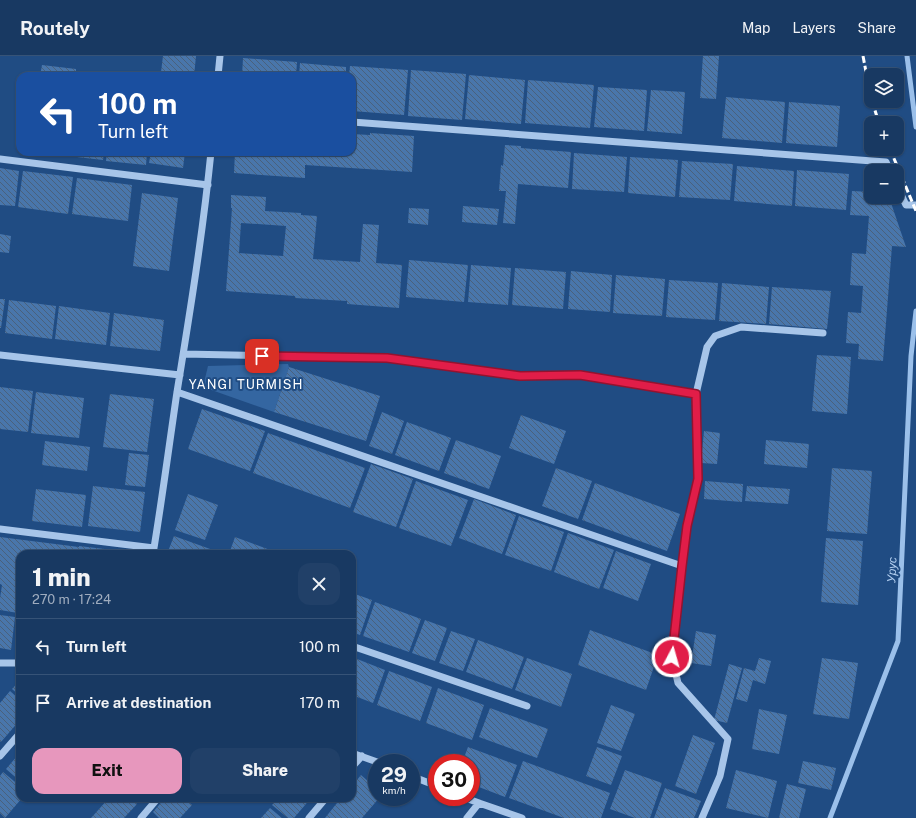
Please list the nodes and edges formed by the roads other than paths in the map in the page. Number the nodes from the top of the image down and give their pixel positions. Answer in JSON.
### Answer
{"nodes":[{"id":1,"x":220,"y":56,"type":"edge"},
{"id":2,"x":218,"y":72,"type":"edge"},
{"id":3,"x":356,"y":122,"type":"edge"},
{"id":4,"x":211,"y":156,"type":"edge"},
{"id":5,"x":0,"y":159,"type":"edge"},
{"id":6,"x":887,"y":164,"type":"edge"},
{"id":7,"x":208,"y":185,"type":"junction"},
{"id":8,"x":904,"y":201,"type":"edge"},
{"id":9,"x":916,"y":205,"type":"edge"},
{"id":10,"x":823,"y":333,"type":"dead end"},
{"id":11,"x":184,"y":354,"type":"junction"},
{"id":12,"x":0,"y":355,"type":"edge"},
{"id":13,"x":180,"y":375,"type":"junction"},
{"id":14,"x":177,"y":392,"type":"junction"},
{"id":15,"x":696,"y":394,"type":"junction"},
{"id":16,"x":0,"y":529,"type":"edge"},
{"id":17,"x":147,"y":550,"type":"edge"},
{"id":18,"x":154,"y":550,"type":"edge"},
{"id":19,"x":682,"y":566,"type":"junction"},
{"id":20,"x":356,"y":647,"type":"edge"},
{"id":21,"x":0,"y":663,"type":"edge"},
{"id":22,"x":16,"y":663,"type":"edge"},
{"id":23,"x":527,"y":706,"type":"dead end"},
{"id":24,"x":16,"y":738,"type":"edge"},
{"id":25,"x":356,"y":754,"type":"edge"},
{"id":26,"x":0,"y":756,"type":"edge"},
{"id":27,"x":362,"y":756,"type":"junction"},
{"id":28,"x":368,"y":758,"type":"edge"},
{"id":29,"x":356,"y":763,"type":"edge"},
{"id":30,"x":155,"y":802,"type":"edge"},
{"id":31,"x":323,"y":802,"type":"edge"},
{"id":32,"x":480,"y":803,"type":"edge"},
{"id":33,"x":477,"y":806,"type":"edge"},
{"id":34,"x":141,"y":818,"type":"edge"},
{"id":35,"x":309,"y":818,"type":"edge"},
{"id":36,"x":467,"y":818,"type":"edge"},
{"id":37,"x":522,"y":818,"type":"edge"},
{"id":38,"x":702,"y":818,"type":"edge"}],
"edges":[{"from":1,"to":2,"type":"street"},
{"from":3,"to":6,"type":"street"},
{"from":4,"to":7,"type":"street"},
{"from":5,"to":7,"type":"street"},
{"from":7,"to":11,"type":"street"},
{"from":8,"to":9,"type":"street"},
{"from":10,"to":15,"type":"street"},
{"from":11,"to":13,"type":"street"},
{"from":11,"to":15,"type":"street"},
{"from":12,"to":13,"type":"street"},
{"from":13,"to":14,"type":"street"},
{"from":14,"to":18,"type":"street"},
{"from":14,"to":19,"type":"street"},
{"from":15,"to":19,"type":"street"},
{"from":16,"to":17,"type":"street"},
{"from":19,"to":38,"type":"street"},
{"from":20,"to":23,"type":"street"},
{"from":21,"to":22,"type":"street"},
{"from":24,"to":26,"type":"street"},
{"from":25,"to":27,"type":"street"},
{"from":27,"to":28,"type":"street"},
{"from":27,"to":29,"type":"street"},
{"from":30,"to":34,"type":"street"},
{"from":31,"to":35,"type":"street"},
{"from":32,"to":37,"type":"street"},
{"from":33,"to":36,"type":"street"}]}
